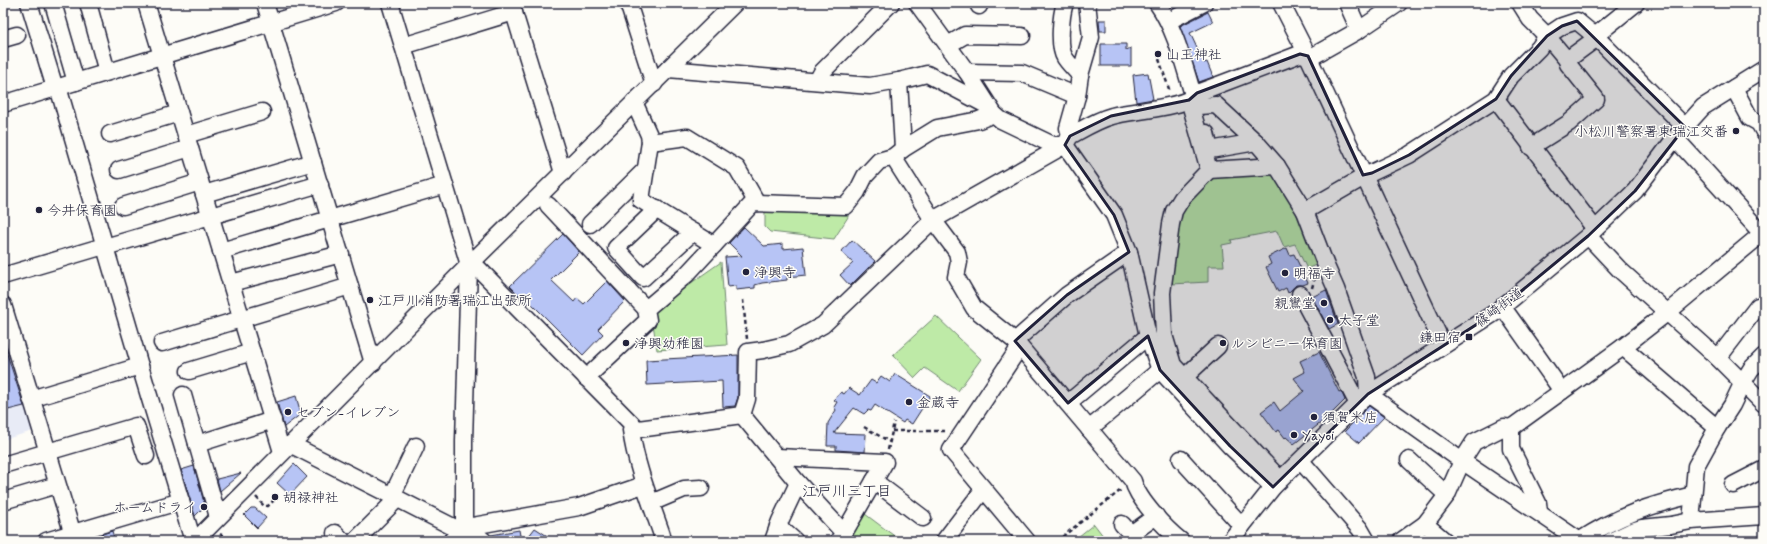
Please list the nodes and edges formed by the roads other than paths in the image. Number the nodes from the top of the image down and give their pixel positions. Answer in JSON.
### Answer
{"nodes":[{"id":1,"x":29,"y":3,"type":"edge"},
{"id":2,"x":53,"y":3,"type":"edge"},
{"id":3,"x":88,"y":3,"type":"edge"},
{"id":4,"x":146,"y":3,"type":"edge"},
{"id":5,"x":265,"y":3,"type":"edge"},
{"id":6,"x":336,"y":3,"type":"edge"},
{"id":7,"x":390,"y":3,"type":"edge"},
{"id":8,"x":628,"y":3,"type":"edge"},
{"id":9,"x":735,"y":3,"type":"edge"},
{"id":10,"x":891,"y":3,"type":"edge"},
{"id":11,"x":917,"y":3,"type":"edge"},
{"id":12,"x":1065,"y":3,"type":"edge"},
{"id":13,"x":1087,"y":3,"type":"edge"},
{"id":14,"x":1157,"y":3,"type":"edge"},
{"id":15,"x":1204,"y":3,"type":"edge"},
{"id":16,"x":1281,"y":3,"type":"edge"},
{"id":17,"x":1347,"y":3,"type":"edge"},
{"id":18,"x":1399,"y":3,"type":"edge"},
{"id":19,"x":1520,"y":3,"type":"edge"},
{"id":20,"x":1636,"y":3,"type":"edge"},
{"id":21,"x":513,"y":8,"type":"edge"},
{"id":22,"x":1169,"y":21,"type":"junction"},
{"id":23,"x":271,"y":23,"type":"junction"},
{"id":24,"x":1359,"y":30,"type":"junction"},
{"id":25,"x":1022,"y":36,"type":"dead end"},
{"id":26,"x":1547,"y":36,"type":"junction"},
{"id":27,"x":1595,"y":36,"type":"junction"},
{"id":28,"x":403,"y":46,"type":"junction"},
{"id":29,"x":948,"y":46,"type":"junction"},
{"id":30,"x":162,"y":55,"type":"junction"},
{"id":31,"x":1308,"y":56,"type":"junction"},
{"id":32,"x":1567,"y":60,"type":"junction"},
{"id":33,"x":668,"y":69,"type":"junction"},
{"id":34,"x":1764,"y":69,"type":"edge"},
{"id":35,"x":107,"y":72,"type":"junction"},
{"id":36,"x":967,"y":72,"type":"junction"},
{"id":37,"x":1080,"y":75,"type":"junction"},
{"id":38,"x":817,"y":81,"type":"junction"},
{"id":39,"x":899,"y":81,"type":"junction"},
{"id":40,"x":76,"y":82,"type":"junction"},
{"id":41,"x":654,"y":84,"type":"junction"},
{"id":42,"x":57,"y":88,"type":"junction"},
{"id":43,"x":1734,"y":88,"type":"junction"},
{"id":44,"x":1076,"y":96,"type":"junction"},
{"id":45,"x":1496,"y":99,"type":"junction"},
{"id":46,"x":1193,"y":101,"type":"junction"},
{"id":47,"x":634,"y":102,"type":"junction"},
{"id":48,"x":3,"y":104,"type":"edge"},
{"id":49,"x":991,"y":110,"type":"junction"},
{"id":50,"x":262,"y":112,"type":"dead end"},
{"id":51,"x":179,"y":113,"type":"junction"},
{"id":52,"x":1680,"y":132,"type":"junction"},
{"id":53,"x":1764,"y":132,"type":"edge"},
{"id":54,"x":110,"y":134,"type":"dead end"},
{"id":55,"x":1067,"y":141,"type":"junction"},
{"id":56,"x":188,"y":142,"type":"junction"},
{"id":57,"x":650,"y":142,"type":"junction"},
{"id":58,"x":1256,"y":142,"type":"junction"},
{"id":59,"x":1531,"y":147,"type":"junction"},
{"id":60,"x":898,"y":153,"type":"junction"},
{"id":61,"x":314,"y":162,"type":"junction"},
{"id":62,"x":1277,"y":166,"type":"junction"},
{"id":63,"x":646,"y":169,"type":"junction"},
{"id":64,"x":119,"y":170,"type":"dead end"},
{"id":65,"x":1209,"y":170,"type":"junction"},
{"id":66,"x":563,"y":173,"type":"junction"},
{"id":67,"x":1364,"y":177,"type":"junction"},
{"id":68,"x":320,"y":184,"type":"junction"},
{"id":69,"x":445,"y":185,"type":"junction"},
{"id":70,"x":202,"y":188,"type":"junction"},
{"id":71,"x":757,"y":203,"type":"junction"},
{"id":72,"x":548,"y":205,"type":"dead end"},
{"id":73,"x":124,"y":206,"type":"dead end"},
{"id":74,"x":657,"y":209,"type":"junction"},
{"id":75,"x":1305,"y":211,"type":"junction"},
{"id":76,"x":211,"y":216,"type":"junction"},
{"id":77,"x":330,"y":218,"type":"junction"},
{"id":78,"x":933,"y":220,"type":"junction"},
{"id":79,"x":590,"y":224,"type":"dead end"},
{"id":80,"x":693,"y":232,"type":"junction"},
{"id":81,"x":1764,"y":232,"type":"edge"},
{"id":82,"x":1592,"y":233,"type":"junction"},
{"id":83,"x":714,"y":245,"type":"junction"},
{"id":84,"x":105,"y":247,"type":"junction"},
{"id":85,"x":221,"y":251,"type":"junction"},
{"id":86,"x":1129,"y":252,"type":"junction"},
{"id":87,"x":341,"y":254,"type":"junction"},
{"id":88,"x":471,"y":263,"type":"junction"},
{"id":89,"x":3,"y":276,"type":"edge"},
{"id":90,"x":231,"y":283,"type":"junction"},
{"id":91,"x":350,"y":286,"type":"junction"},
{"id":92,"x":1301,"y":295,"type":"road end"},
{"id":93,"x":3,"y":305,"type":"edge"},
{"id":94,"x":1502,"y":306,"type":"junction"},
{"id":95,"x":1758,"y":306,"type":"dead end"},
{"id":96,"x":646,"y":309,"type":"junction"},
{"id":97,"x":1668,"y":312,"type":"junction"},
{"id":98,"x":242,"y":319,"type":"junction"},
{"id":99,"x":1148,"y":336,"type":"junction"},
{"id":100,"x":162,"y":343,"type":"dead end"},
{"id":101,"x":1017,"y":345,"type":"junction"},
{"id":102,"x":1443,"y":345,"type":"junction"},
{"id":103,"x":1218,"y":346,"type":"dead end"},
{"id":104,"x":1623,"y":347,"type":"junction"},
{"id":105,"x":252,"y":352,"type":"junction"},
{"id":106,"x":1764,"y":356,"type":"edge"},
{"id":107,"x":1718,"y":358,"type":"junction"},
{"id":108,"x":373,"y":363,"type":"junction"},
{"id":109,"x":140,"y":366,"type":"junction"},
{"id":110,"x":1160,"y":370,"type":"junction"},
{"id":111,"x":189,"y":371,"type":"dead end"},
{"id":112,"x":586,"y":378,"type":"junction"},
{"id":113,"x":1179,"y":382,"type":"junction"},
{"id":114,"x":1743,"y":382,"type":"junction"},
{"id":115,"x":1562,"y":391,"type":"junction"},
{"id":116,"x":183,"y":395,"type":"dead end"},
{"id":117,"x":31,"y":399,"type":"junction"},
{"id":118,"x":1363,"y":399,"type":"junction"},
{"id":119,"x":1068,"y":403,"type":"junction"},
{"id":120,"x":1764,"y":404,"type":"edge"},
{"id":121,"x":742,"y":415,"type":"junction"},
{"id":122,"x":273,"y":420,"type":"junction"},
{"id":123,"x":636,"y":428,"type":"junction"},
{"id":124,"x":1510,"y":428,"type":"junction"},
{"id":125,"x":1717,"y":428,"type":"junction"},
{"id":126,"x":1089,"y":429,"type":"junction"},
{"id":127,"x":197,"y":444,"type":"junction"},
{"id":128,"x":416,"y":446,"type":"dead end"},
{"id":129,"x":286,"y":448,"type":"junction"},
{"id":130,"x":47,"y":451,"type":"junction"},
{"id":131,"x":146,"y":456,"type":"dead end"},
{"id":132,"x":777,"y":457,"type":"junction"},
{"id":133,"x":1181,"y":459,"type":"dead end"},
{"id":134,"x":1409,"y":460,"type":"dead end"},
{"id":135,"x":1301,"y":461,"type":"junction"},
{"id":136,"x":1462,"y":461,"type":"junction"},
{"id":137,"x":3,"y":465,"type":"edge"},
{"id":138,"x":1764,"y":468,"type":"edge"},
{"id":139,"x":1274,"y":480,"type":"junction"},
{"id":140,"x":874,"y":481,"type":"junction"},
{"id":141,"x":798,"y":483,"type":"junction"},
{"id":142,"x":57,"y":485,"type":"junction"},
{"id":143,"x":643,"y":485,"type":"junction"},
{"id":144,"x":1733,"y":485,"type":"dead end"},
{"id":145,"x":701,"y":488,"type":"dead end"},
{"id":146,"x":983,"y":490,"type":"junction"},
{"id":147,"x":1447,"y":495,"type":"junction"},
{"id":148,"x":1693,"y":495,"type":"junction"},
{"id":149,"x":395,"y":498,"type":"junction"},
{"id":150,"x":3,"y":501,"type":"edge"},
{"id":151,"x":181,"y":501,"type":"junction"},
{"id":152,"x":651,"y":503,"type":"junction"},
{"id":153,"x":1539,"y":512,"type":"junction"},
{"id":154,"x":1156,"y":516,"type":"junction"},
{"id":155,"x":1764,"y":516,"type":"edge"},
{"id":156,"x":218,"y":517,"type":"junction"},
{"id":157,"x":923,"y":518,"type":"dead end"},
{"id":158,"x":1691,"y":521,"type":"junction"},
{"id":159,"x":1425,"y":524,"type":"junction"},
{"id":160,"x":1242,"y":526,"type":"junction"},
{"id":161,"x":461,"y":532,"type":"edge"},
{"id":162,"x":1130,"y":533,"type":"edge"},
{"id":163,"x":775,"y":534,"type":"edge"},
{"id":164,"x":74,"y":537,"type":"edge"},
{"id":165,"x":841,"y":537,"type":"edge"},
{"id":166,"x":46,"y":541,"type":"edge"},
{"id":167,"x":194,"y":541,"type":"edge"},
{"id":168,"x":355,"y":541,"type":"edge"},
{"id":169,"x":484,"y":541,"type":"edge"},
{"id":170,"x":662,"y":541,"type":"edge"},
{"id":171,"x":795,"y":541,"type":"edge"},
{"id":172,"x":944,"y":541,"type":"edge"},
{"id":173,"x":1027,"y":541,"type":"edge"},
{"id":174,"x":1181,"y":541,"type":"edge"},
{"id":175,"x":1230,"y":541,"type":"edge"},
{"id":176,"x":1367,"y":541,"type":"edge"},
{"id":177,"x":1401,"y":541,"type":"edge"},
{"id":178,"x":1446,"y":541,"type":"edge"},
{"id":179,"x":1580,"y":541,"type":"edge"},
{"id":180,"x":1611,"y":541,"type":"edge"}],
"edges":[{"from":1,"to":42,"type":"street"},
{"from":2,"to":40,"type":"street"},
{"from":3,"to":35,"type":"street"},
{"from":4,"to":30,"type":"street"},
{"from":5,"to":23,"type":"street"},
{"from":6,"to":23,"type":"street"},
{"from":7,"to":28,"type":"street"},
{"from":8,"to":41,"type":"street"},
{"from":9,"to":33,"type":"street"},
{"from":10,"to":38,"type":"street"},
{"from":11,"to":29,"type":"street"},
{"from":12,"to":37,"type":"street"},
{"from":13,"to":37,"type":"street"},
{"from":14,"to":22,"type":"street"},
{"from":15,"to":22,"type":"street"},
{"from":16,"to":31,"type":"street"},
{"from":17,"to":24,"type":"street"},
{"from":18,"to":24,"type":"street"},
{"from":19,"to":26,"type":"street"},
{"from":20,"to":27,"type":"street"},
{"from":21,"to":28,"type":"street"},
{"from":21,"to":66,"type":"street"},
{"from":22,"to":46,"type":"street"},
{"from":23,"to":30,"type":"street"},
{"from":23,"to":61,"type":"street"},
{"from":24,"to":31,"type":"street"},
{"from":25,"to":29,"type":"street"},
{"from":26,"to":27,"type":"street"},
{"from":26,"to":32,"type":"street"},
{"from":26,"to":45,"type":"street"},
{"from":27,"to":32,"type":"street"},
{"from":27,"to":52,"type":"street"},
{"from":28,"to":69,"type":"street"},
{"from":29,"to":36,"type":"street"},
{"from":30,"to":35,"type":"street"},
{"from":30,"to":51,"type":"street"},
{"from":31,"to":46,"type":"street"},
{"from":31,"to":67,"type":"street"},
{"from":32,"to":59,"type":"street"},
{"from":33,"to":38,"type":"street"},
{"from":33,"to":41,"type":"street"},
{"from":34,"to":43,"type":"street","name":"篠崎街道"},
{"from":35,"to":40,"type":"street"},
{"from":36,"to":44,"type":"street"},
{"from":36,"to":49,"type":"street"},
{"from":37,"to":44,"type":"street"},
{"from":38,"to":39,"type":"street"},
{"from":39,"to":49,"type":"street"},
{"from":39,"to":60,"type":"street"},
{"from":40,"to":42,"type":"street"},
{"from":41,"to":47,"type":"street"},
{"from":42,"to":48,"type":"street"},
{"from":42,"to":84,"type":"street"},
{"from":43,"to":52,"type":"street","name":"篠崎街道"},
{"from":43,"to":53,"type":"street"},
{"from":44,"to":55,"type":"street"},
{"from":45,"to":59,"type":"street"},
{"from":45,"to":67,"type":"street"},
{"from":46,"to":55,"type":"street"},
{"from":46,"to":58,"type":"street"},
{"from":46,"to":58,"type":"street"},
{"from":46,"to":65,"type":"street"},
{"from":47,"to":57,"type":"street"},
{"from":47,"to":66,"type":"street"},
{"from":49,"to":55,"type":"street"},
{"from":49,"to":60,"type":"street"},
{"from":50,"to":56,"type":"street"},
{"from":51,"to":54,"type":"street"},
{"from":51,"to":56,"type":"street"},
{"from":52,"to":81,"type":"street"},
{"from":52,"to":82,"type":"street","name":"篠崎街道"},
{"from":55,"to":78,"type":"street"},
{"from":55,"to":86,"type":"street"},
{"from":56,"to":64,"type":"street"},
{"from":56,"to":70,"type":"street"},
{"from":57,"to":63,"type":"street"},
{"from":57,"to":71,"type":"street"},
{"from":58,"to":62,"type":"street"},
{"from":59,"to":82,"type":"street"},
{"from":60,"to":71,"type":"street"},
{"from":60,"to":78,"type":"street"},
{"from":61,"to":68,"type":"street"},
{"from":61,"to":70,"type":"street"},
{"from":62,"to":65,"type":"street"},
{"from":62,"to":75,"type":"street"},
{"from":63,"to":74,"type":"street"},
{"from":63,"to":79,"type":"street"},
{"from":65,"to":113,"type":"street"},
{"from":66,"to":88,"type":"street"},
{"from":67,"to":75,"type":"street"},
{"from":67,"to":102,"type":"street"},
{"from":68,"to":76,"type":"street"},
{"from":68,"to":77,"type":"street"},
{"from":69,"to":77,"type":"street"},
{"from":69,"to":88,"type":"street"},
{"from":70,"to":73,"type":"street"},
{"from":70,"to":76,"type":"street"},
{"from":71,"to":83,"type":"street"},
{"from":72,"to":96,"type":"street"},
{"from":74,"to":80,"type":"street"},
{"from":74,"to":80,"type":"street"},
{"from":75,"to":118,"type":"street"},
{"from":76,"to":84,"type":"street"},
{"from":76,"to":85,"type":"street"},
{"from":77,"to":85,"type":"street"},
{"from":77,"to":87,"type":"street"},
{"from":78,"to":101,"type":"street"},
{"from":78,"to":121,"type":"street"},
{"from":80,"to":83,"type":"street"},
{"from":81,"to":97,"type":"street"},
{"from":82,"to":94,"type":"street","name":"篠崎街道"},
{"from":82,"to":97,"type":"street"},
{"from":83,"to":96,"type":"street"},
{"from":84,"to":89,"type":"street"},
{"from":84,"to":109,"type":"street"},
{"from":85,"to":90,"type":"street"},
{"from":86,"to":99,"type":"street"},
{"from":86,"to":101,"type":"street"},
{"from":87,"to":90,"type":"street"},
{"from":87,"to":91,"type":"street"},
{"from":88,"to":108,"type":"street"},
{"from":88,"to":112,"type":"street"},
{"from":88,"to":161,"type":"street"},
{"from":90,"to":98,"type":"street"},
{"from":91,"to":98,"type":"street"},
{"from":91,"to":108,"type":"street"},
{"from":92,"to":118,"type":"street"},
{"from":93,"to":117,"type":"street"},
{"from":94,"to":102,"type":"street","name":"篠崎街道"},
{"from":94,"to":115,"type":"street"},
{"from":95,"to":107,"type":"street"},
{"from":96,"to":112,"type":"street"},
{"from":97,"to":104,"type":"street"},
{"from":97,"to":107,"type":"street"},
{"from":98,"to":100,"type":"street"},
{"from":98,"to":105,"type":"street"},
{"from":99,"to":110,"type":"street"},
{"from":99,"to":119,"type":"street"},
{"from":101,"to":119,"type":"street"},
{"from":101,"to":146,"type":"street"},
{"from":102,"to":118,"type":"street","name":"篠崎街道"},
{"from":103,"to":113,"type":"street"},
{"from":104,"to":115,"type":"street"},
{"from":104,"to":125,"type":"street"},
{"from":105,"to":111,"type":"street"},
{"from":105,"to":122,"type":"street"},
{"from":106,"to":114,"type":"street"},
{"from":107,"to":114,"type":"street"},
{"from":108,"to":129,"type":"street"},
{"from":109,"to":117,"type":"street"},
{"from":109,"to":151,"type":"street"},
{"from":110,"to":113,"type":"street"},
{"from":110,"to":126,"type":"street"},
{"from":112,"to":123,"type":"street"},
{"from":113,"to":139,"type":"street"},
{"from":114,"to":120,"type":"street"},
{"from":114,"to":125,"type":"street"},
{"from":115,"to":124,"type":"street"},
{"from":116,"to":127,"type":"street"},
{"from":117,"to":130,"type":"street"},
{"from":118,"to":135,"type":"street","name":"篠崎街道"},
{"from":118,"to":136,"type":"street"},
{"from":119,"to":126,"type":"street"},
{"from":121,"to":123,"type":"street"},
{"from":121,"to":132,"type":"street"},
{"from":122,"to":127,"type":"street"},
{"from":122,"to":129,"type":"street"},
{"from":123,"to":143,"type":"street"},
{"from":124,"to":136,"type":"street"},
{"from":124,"to":153,"type":"street"},
{"from":125,"to":148,"type":"street"},
{"from":126,"to":154,"type":"street"},
{"from":127,"to":156,"type":"street"},
{"from":128,"to":149,"type":"street"},
{"from":129,"to":149,"type":"street"},
{"from":129,"to":156,"type":"street"},
{"from":130,"to":131,"type":"street"},
{"from":130,"to":137,"type":"street"},
{"from":130,"to":142,"type":"street"},
{"from":132,"to":140,"type":"street"},
{"from":132,"to":141,"type":"street"},
{"from":133,"to":160,"type":"street"},
{"from":134,"to":147,"type":"street"},
{"from":135,"to":139,"type":"street","name":"篠崎街道"},
{"from":135,"to":176,"type":"street"},
{"from":136,"to":147,"type":"street"},
{"from":136,"to":153,"type":"street"},
{"from":138,"to":144,"type":"street"},
{"from":139,"to":160,"type":"street","name":"篠崎街道"},
{"from":140,"to":157,"type":"street"},
{"from":140,"to":165,"type":"street"},
{"from":141,"to":163,"type":"street"},
{"from":141,"to":165,"type":"street"},
{"from":142,"to":150,"type":"street"},
{"from":142,"to":164,"type":"street"},
{"from":143,"to":152,"type":"street"},
{"from":143,"to":161,"type":"street"},
{"from":145,"to":152,"type":"street"},
{"from":146,"to":172,"type":"street"},
{"from":146,"to":173,"type":"street"},
{"from":147,"to":159,"type":"street"},
{"from":148,"to":158,"type":"street"},
{"from":148,"to":179,"type":"street"},
{"from":149,"to":161,"type":"street"},
{"from":149,"to":168,"type":"street"},
{"from":151,"to":164,"type":"street"},
{"from":151,"to":167,"type":"street"},
{"from":152,"to":170,"type":"street"},
{"from":153,"to":179,"type":"street"},
{"from":154,"to":162,"type":"street"},
{"from":154,"to":174,"type":"street"},
{"from":155,"to":158,"type":"street"},
{"from":156,"to":167,"type":"street"},
{"from":158,"to":180,"type":"street"},
{"from":159,"to":177,"type":"street"},
{"from":159,"to":178,"type":"street"},
{"from":160,"to":175,"type":"street","name":"篠崎街道"},
{"from":161,"to":169,"type":"street"},
{"from":163,"to":171,"type":"street"},
{"from":164,"to":166,"type":"street"}]}
